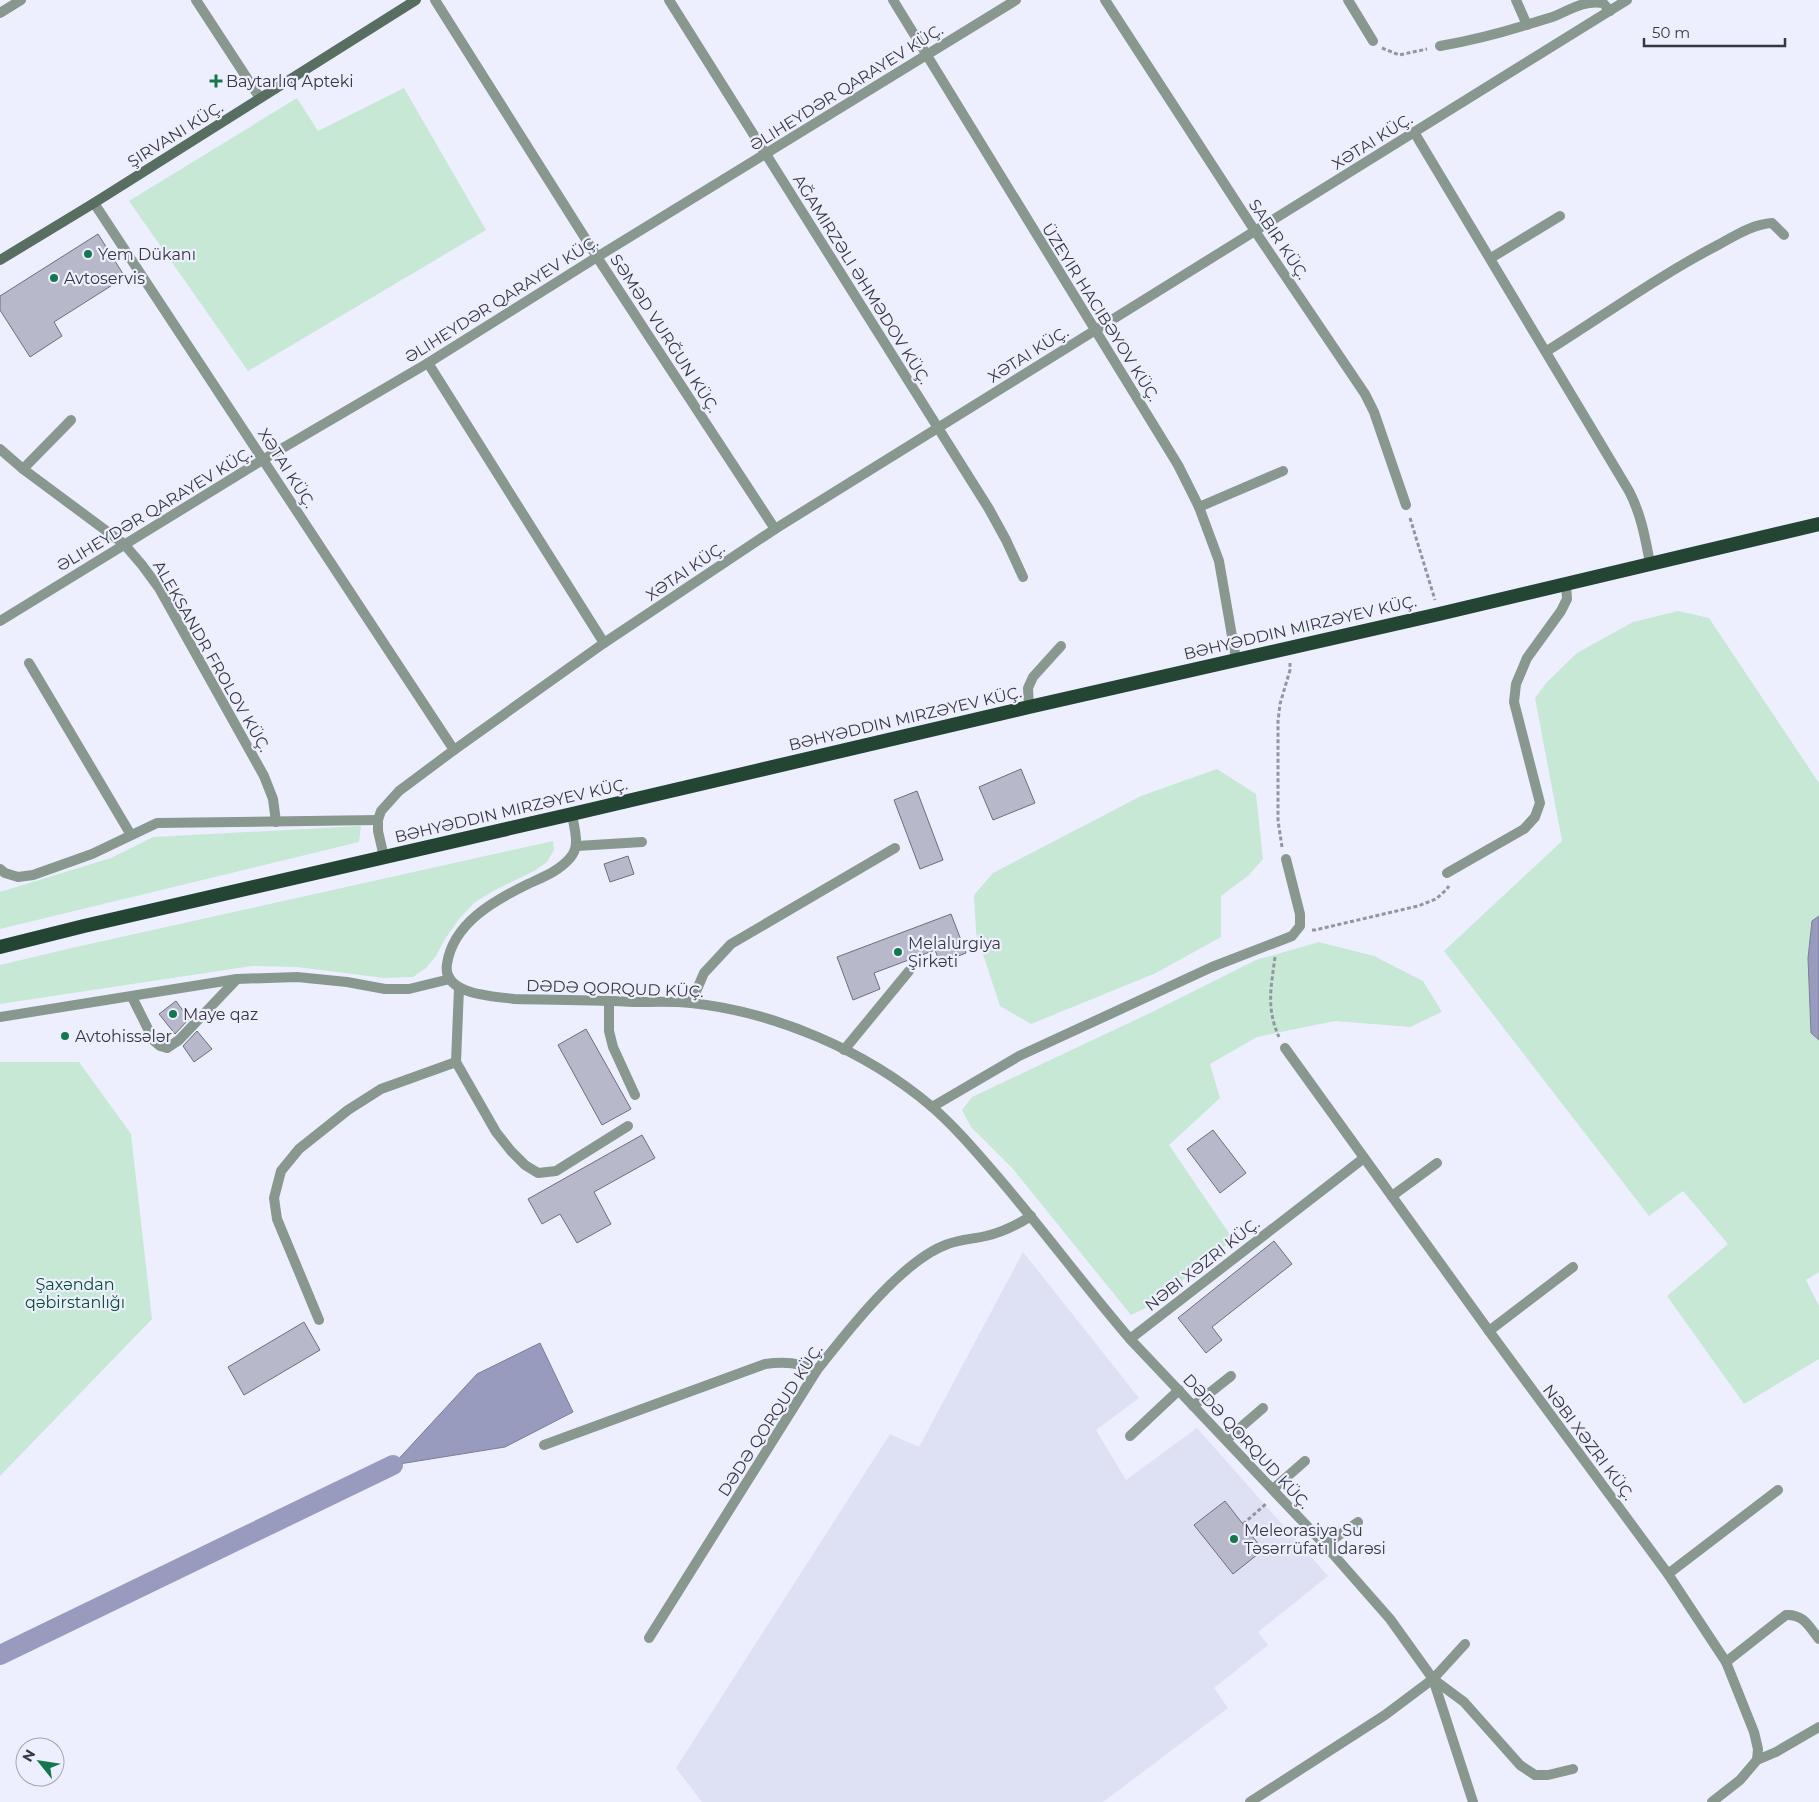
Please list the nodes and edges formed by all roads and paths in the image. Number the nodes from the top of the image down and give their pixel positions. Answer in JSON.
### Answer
{"nodes":[{"id":1,"x":21,"y":0,"type":"edge"},
{"id":2,"x":196,"y":0,"type":"edge"},
{"id":3,"x":416,"y":0,"type":"edge"},
{"id":4,"x":435,"y":0,"type":"edge"},
{"id":5,"x":669,"y":0,"type":"edge"},
{"id":6,"x":893,"y":0,"type":"edge"},
{"id":7,"x":1016,"y":0,"type":"edge"},
{"id":8,"x":1105,"y":0,"type":"edge"},
{"id":9,"x":1348,"y":0,"type":"edge"},
{"id":10,"x":1516,"y":0,"type":"edge"},
{"id":11,"x":1627,"y":0,"type":"edge"},
{"id":12,"x":1610,"y":11,"type":"junction"},
{"id":13,"x":0,"y":13,"type":"edge"},
{"id":14,"x":1526,"y":25,"type":"junction"},
{"id":15,"x":1373,"y":41,"type":"joint"},
{"id":16,"x":1440,"y":46,"type":"joint"},
{"id":17,"x":926,"y":55,"type":"junction"},
{"id":18,"x":260,"y":98,"type":"junction"},
{"id":19,"x":1414,"y":132,"type":"junction"},
{"id":20,"x":766,"y":153,"type":"junction"},
{"id":21,"x":94,"y":203,"type":"junction"},
{"id":22,"x":1560,"y":216,"type":"dead end"},
{"id":23,"x":1255,"y":231,"type":"junction"},
{"id":24,"x":1784,"y":235,"type":"dead end"},
{"id":25,"x":597,"y":257,"type":"junction"},
{"id":26,"x":1491,"y":258,"type":"junction"},
{"id":27,"x":0,"y":260,"type":"edge"},
{"id":28,"x":1094,"y":331,"type":"junction"},
{"id":29,"x":1547,"y":352,"type":"junction"},
{"id":30,"x":428,"y":363,"type":"junction"},
{"id":31,"x":71,"y":420,"type":"dead end"},
{"id":32,"x":938,"y":428,"type":"junction"},
{"id":33,"x":0,"y":449,"type":"edge"},
{"id":34,"x":264,"y":460,"type":"junction"},
{"id":35,"x":23,"y":469,"type":"junction"},
{"id":36,"x":1283,"y":471,"type":"dead end"},
{"id":37,"x":1406,"y":505,"type":"joint"},
{"id":38,"x":1199,"y":507,"type":"junction"},
{"id":39,"x":1819,"y":524,"type":"edge"},
{"id":40,"x":775,"y":529,"type":"junction"},
{"id":41,"x":124,"y":544,"type":"junction"},
{"id":42,"x":1650,"y":563,"type":"junction"},
{"id":43,"x":1023,"y":577,"type":"dead end"},
{"id":44,"x":1566,"y":584,"type":"junction"},
{"id":45,"x":1439,"y":614,"type":"junction"},
{"id":46,"x":0,"y":621,"type":"edge"},
{"id":47,"x":604,"y":643,"type":"junction"},
{"id":48,"x":1062,"y":646,"type":"dead end"},
{"id":49,"x":1286,"y":648,"type":"junction"},
{"id":50,"x":1236,"y":659,"type":"junction"},
{"id":51,"x":29,"y":663,"type":"dead end"},
{"id":52,"x":1029,"y":707,"type":"junction"},
{"id":53,"x":454,"y":750,"type":"junction"},
{"id":54,"x":572,"y":814,"type":"junction"},
{"id":55,"x":378,"y":820,"type":"junction"},
{"id":56,"x":276,"y":822,"type":"junction"},
{"id":57,"x":131,"y":835,"type":"junction"},
{"id":58,"x":642,"y":842,"type":"dead end"},
{"id":59,"x":577,"y":846,"type":"junction"},
{"id":60,"x":895,"y":848,"type":"dead end"},
{"id":61,"x":384,"y":857,"type":"junction"},
{"id":62,"x":1286,"y":859,"type":"joint"},
{"id":63,"x":0,"y":869,"type":"edge"},
{"id":64,"x":1450,"y":871,"type":"joint"},
{"id":65,"x":1300,"y":926,"type":"junction"},
{"id":66,"x":1277,"y":942,"type":"junction"},
{"id":67,"x":0,"y":947,"type":"edge"},
{"id":68,"x":909,"y":971,"type":"dead end"},
{"id":69,"x":237,"y":979,"type":"junction"},
{"id":70,"x":450,"y":979,"type":"junction"},
{"id":71,"x":459,"y":988,"type":"junction"},
{"id":72,"x":132,"y":997,"type":"junction"},
{"id":73,"x":609,"y":1001,"type":"junction"},
{"id":74,"x":691,"y":1003,"type":"junction"},
{"id":75,"x":0,"y":1017,"type":"edge"},
{"id":76,"x":1285,"y":1048,"type":"joint"},
{"id":77,"x":844,"y":1050,"type":"junction"},
{"id":78,"x":456,"y":1062,"type":"junction"},
{"id":79,"x":635,"y":1095,"type":"dead end"},
{"id":80,"x":932,"y":1107,"type":"junction"},
{"id":81,"x":628,"y":1126,"type":"dead end"},
{"id":82,"x":1364,"y":1158,"type":"junction"},
{"id":83,"x":1437,"y":1163,"type":"dead end"},
{"id":84,"x":1392,"y":1196,"type":"junction"},
{"id":85,"x":1031,"y":1216,"type":"junction"},
{"id":86,"x":1573,"y":1267,"type":"dead end"},
{"id":87,"x":319,"y":1320,"type":"dead end"},
{"id":88,"x":1489,"y":1331,"type":"junction"},
{"id":89,"x":1130,"y":1338,"type":"junction"},
{"id":90,"x":817,"y":1370,"type":"junction"},
{"id":91,"x":1230,"y":1376,"type":"dead end"},
{"id":92,"x":1179,"y":1390,"type":"junction"},
{"id":93,"x":1193,"y":1406,"type":"junction"},
{"id":94,"x":1263,"y":1408,"type":"dead end"},
{"id":95,"x":1130,"y":1436,"type":"dead end"},
{"id":96,"x":1226,"y":1440,"type":"junction"},
{"id":97,"x":544,"y":1445,"type":"dead end"},
{"id":98,"x":1305,"y":1461,"type":"dead end"},
{"id":99,"x":1778,"y":1490,"type":"dead end"},
{"id":100,"x":1275,"y":1491,"type":"junction"},
{"id":101,"x":1358,"y":1522,"type":"dead end"},
{"id":102,"x":1243,"y":1524,"type":"dead end"},
{"id":103,"x":1325,"y":1545,"type":"junction"},
{"id":104,"x":1668,"y":1574,"type":"junction"},
{"id":105,"x":649,"y":1638,"type":"dead end"},
{"id":106,"x":1819,"y":1640,"type":"edge"},
{"id":107,"x":1466,"y":1644,"type":"dead end"},
{"id":108,"x":1726,"y":1662,"type":"junction"},
{"id":109,"x":1433,"y":1679,"type":"junction"},
{"id":110,"x":1819,"y":1727,"type":"edge"},
{"id":111,"x":1756,"y":1760,"type":"junction"},
{"id":112,"x":1573,"y":1769,"type":"dead end"},
{"id":113,"x":1250,"y":1802,"type":"edge"},
{"id":114,"x":1473,"y":1802,"type":"edge"},
{"id":115,"x":1712,"y":1802,"type":"edge"}],
"edges":[{"from":1,"to":13,"type":"street"},
{"from":2,"to":18,"type":"street"},
{"from":3,"to":18,"type":"main road","name":"ŞIRVANI KÜÇ."},
{"from":4,"to":25,"type":"street","name":"SƏMƏD VURĞUN KÜÇ."},
{"from":5,"to":20,"type":"street","name":"AĞAMIRZƏLI ƏHMƏDOV KÜÇ."},
{"from":6,"to":17,"type":"street"},
{"from":7,"to":17,"type":"street","name":"ƏLIHEYDƏR QARAYEV KÜÇ."},
{"from":8,"to":23,"type":"street","name":"SABIR KÜÇ."},
{"from":9,"to":15,"type":"street"},
{"from":10,"to":14,"type":"street"},
{"from":11,"to":12,"type":"street","name":"XƏTAI KÜÇ."},
{"from":12,"to":14,"type":"street"},
{"from":12,"to":19,"type":"street","name":"XƏTAI KÜÇ."},
{"from":14,"to":16,"type":"street"},
{"from":15,"to":16,"type":"path"},
{"from":17,"to":20,"type":"street","name":"ƏLIHEYDƏR QARAYEV KÜÇ."},
{"from":17,"to":28,"type":"street"},
{"from":18,"to":21,"type":"main road","name":"ŞIRVANI KÜÇ."},
{"from":19,"to":23,"type":"street","name":"XƏTAI KÜÇ."},
{"from":19,"to":26,"type":"street"},
{"from":20,"to":25,"type":"street","name":"ƏLIHEYDƏR QARAYEV KÜÇ."},
{"from":20,"to":32,"type":"street","name":"AĞAMIRZƏLI ƏHMƏDOV KÜÇ."},
{"from":21,"to":27,"type":"main road","name":"ŞIRVANI KÜÇ."},
{"from":21,"to":34,"type":"street","name":"XƏTAI KÜÇ."},
{"from":22,"to":26,"type":"street"},
{"from":23,"to":28,"type":"street","name":"XƏTAI KÜÇ."},
{"from":23,"to":37,"type":"street","name":"SABIR KÜÇ."},
{"from":24,"to":29,"type":"street"},
{"from":25,"to":30,"type":"street","name":"ƏLIHEYDƏR QARAYEV KÜÇ."},
{"from":25,"to":40,"type":"street","name":"SƏMƏD VURĞUN KÜÇ."},
{"from":26,"to":29,"type":"street"},
{"from":28,"to":32,"type":"street","name":"XƏTAI KÜÇ."},
{"from":28,"to":38,"type":"street"},
{"from":29,"to":42,"type":"street"},
{"from":30,"to":34,"type":"street","name":"ƏLIHEYDƏR QARAYEV KÜÇ."},
{"from":30,"to":47,"type":"street"},
{"from":31,"to":35,"type":"street"},
{"from":32,"to":40,"type":"street","name":"XƏTAI KÜÇ."},
{"from":32,"to":43,"type":"street","name":"AĞAMIRZƏLI ƏHMƏDOV KÜÇ."},
{"from":33,"to":35,"type":"street","name":"ALEKSANDR FROLOV KÜÇ."},
{"from":34,"to":41,"type":"street","name":"ƏLIHEYDƏR QARAYEV KÜÇ."},
{"from":34,"to":53,"type":"street","name":"XƏTAI KÜÇ."},
{"from":35,"to":41,"type":"street","name":"ALEKSANDR FROLOV KÜÇ."},
{"from":36,"to":38,"type":"street"},
{"from":37,"to":45,"type":"path"},
{"from":38,"to":50,"type":"street"},
{"from":39,"to":42,"type":"highway","name":"BƏHYƏDDIN MIRZƏYEV KÜÇ."},
{"from":40,"to":47,"type":"street","name":"XƏTAI KÜÇ."},
{"from":41,"to":46,"type":"street","name":"ƏLIHEYDƏR QARAYEV KÜÇ."},
{"from":41,"to":56,"type":"street","name":"ALEKSANDR FROLOV KÜÇ."},
{"from":42,"to":44,"type":"highway","name":"BƏHYƏDDIN MIRZƏYEV KÜÇ."},
{"from":44,"to":45,"type":"highway","name":"BƏHYƏDDIN MIRZƏYEV KÜÇ."},
{"from":44,"to":64,"type":"street"},
{"from":45,"to":49,"type":"highway","name":"BƏHYƏDDIN MIRZƏYEV KÜÇ."},
{"from":47,"to":53,"type":"street","name":"XƏTAI KÜÇ."},
{"from":48,"to":52,"type":"street"},
{"from":49,"to":50,"type":"highway","name":"BƏHYƏDDIN MIRZƏYEV KÜÇ."},
{"from":49,"to":62,"type":"path"},
{"from":50,"to":52,"type":"highway","name":"BƏHYƏDDIN MIRZƏYEV KÜÇ."},
{"from":51,"to":57,"type":"street"},
{"from":52,"to":54,"type":"highway","name":"BƏHYƏDDIN MIRZƏYEV KÜÇ."},
{"from":53,"to":55,"type":"street","name":"XƏTAI KÜÇ."},
{"from":54,"to":59,"type":"street"},
{"from":54,"to":61,"type":"highway","name":"BƏHYƏDDIN MIRZƏYEV KÜÇ."},
{"from":55,"to":56,"type":"street"},
{"from":55,"to":61,"type":"street"},
{"from":56,"to":57,"type":"street"},
{"from":57,"to":63,"type":"street"},
{"from":58,"to":59,"type":"street"},
{"from":59,"to":70,"type":"street"},
{"from":60,"to":74,"type":"street"},
{"from":61,"to":67,"type":"highway","name":"BƏHYƏDDIN MIRZƏYEV KÜÇ."},
{"from":62,"to":65,"type":"street"},
{"from":64,"to":65,"type":"path"},
{"from":65,"to":66,"type":"street"},
{"from":66,"to":76,"type":"path"},
{"from":66,"to":80,"type":"street"},
{"from":68,"to":77,"type":"street"},
{"from":69,"to":70,"type":"street"},
{"from":69,"to":72,"type":"street"},
{"from":69,"to":72,"type":"street"},
{"from":70,"to":71,"type":"street","name":"DƏDƏ QORQUD KÜÇ."},
{"from":71,"to":73,"type":"street","name":"DƏDƏ QORQUD KÜÇ."},
{"from":71,"to":78,"type":"street"},
{"from":72,"to":75,"type":"street"},
{"from":73,"to":74,"type":"street","name":"DƏDƏ QORQUD KÜÇ."},
{"from":73,"to":79,"type":"street"},
{"from":74,"to":77,"type":"street","name":"DƏDƏ QORQUD KÜÇ."},
{"from":76,"to":82,"type":"street","name":"NƏBI XƏZRI KÜÇ."},
{"from":77,"to":80,"type":"street","name":"DƏDƏ QORQUD KÜÇ."},
{"from":78,"to":81,"type":"street"},
{"from":78,"to":87,"type":"street"},
{"from":80,"to":85,"type":"street","name":"DƏDƏ QORQUD KÜÇ."},
{"from":82,"to":84,"type":"street","name":"NƏBI XƏZRI KÜÇ."},
{"from":82,"to":89,"type":"street","name":"NƏBI XƏZRI KÜÇ."},
{"from":83,"to":84,"type":"street"},
{"from":84,"to":88,"type":"street","name":"NƏBI XƏZRI KÜÇ."},
{"from":85,"to":89,"type":"street","name":"DƏDƏ QORQUD KÜÇ."},
{"from":85,"to":90,"type":"street","name":"DƏDƏ QORQUD KÜÇ."},
{"from":86,"to":88,"type":"street"},
{"from":88,"to":104,"type":"street","name":"NƏBI XƏZRI KÜÇ."},
{"from":89,"to":92,"type":"street","name":"DƏDƏ QORQUD KÜÇ."},
{"from":90,"to":97,"type":"street"},
{"from":90,"to":105,"type":"street","name":"DƏDƏ QORQUD KÜÇ."},
{"from":91,"to":93,"type":"street"},
{"from":92,"to":93,"type":"street","name":"DƏDƏ QORQUD KÜÇ."},
{"from":92,"to":95,"type":"street"},
{"from":93,"to":96,"type":"street","name":"DƏDƏ QORQUD KÜÇ."},
{"from":94,"to":96,"type":"street"},
{"from":96,"to":100,"type":"street","name":"DƏDƏ QORQUD KÜÇ."},
{"from":98,"to":100,"type":"street"},
{"from":99,"to":104,"type":"street"},
{"from":100,"to":102,"type":"path"},
{"from":100,"to":103,"type":"street","name":"DƏDƏ QORQUD KÜÇ."},
{"from":101,"to":103,"type":"street"},
{"from":103,"to":109,"type":"street","name":"DƏDƏ QORQUD KÜÇ."},
{"from":104,"to":108,"type":"street","name":"NƏBI XƏZRI KÜÇ."},
{"from":106,"to":108,"type":"street"},
{"from":107,"to":109,"type":"street"},
{"from":108,"to":111,"type":"street","name":"NƏBI XƏZRI KÜÇ."},
{"from":109,"to":112,"type":"street"},
{"from":109,"to":113,"type":"street"},
{"from":109,"to":114,"type":"street"},
{"from":110,"to":111,"type":"street"},
{"from":111,"to":115,"type":"street"}]}
